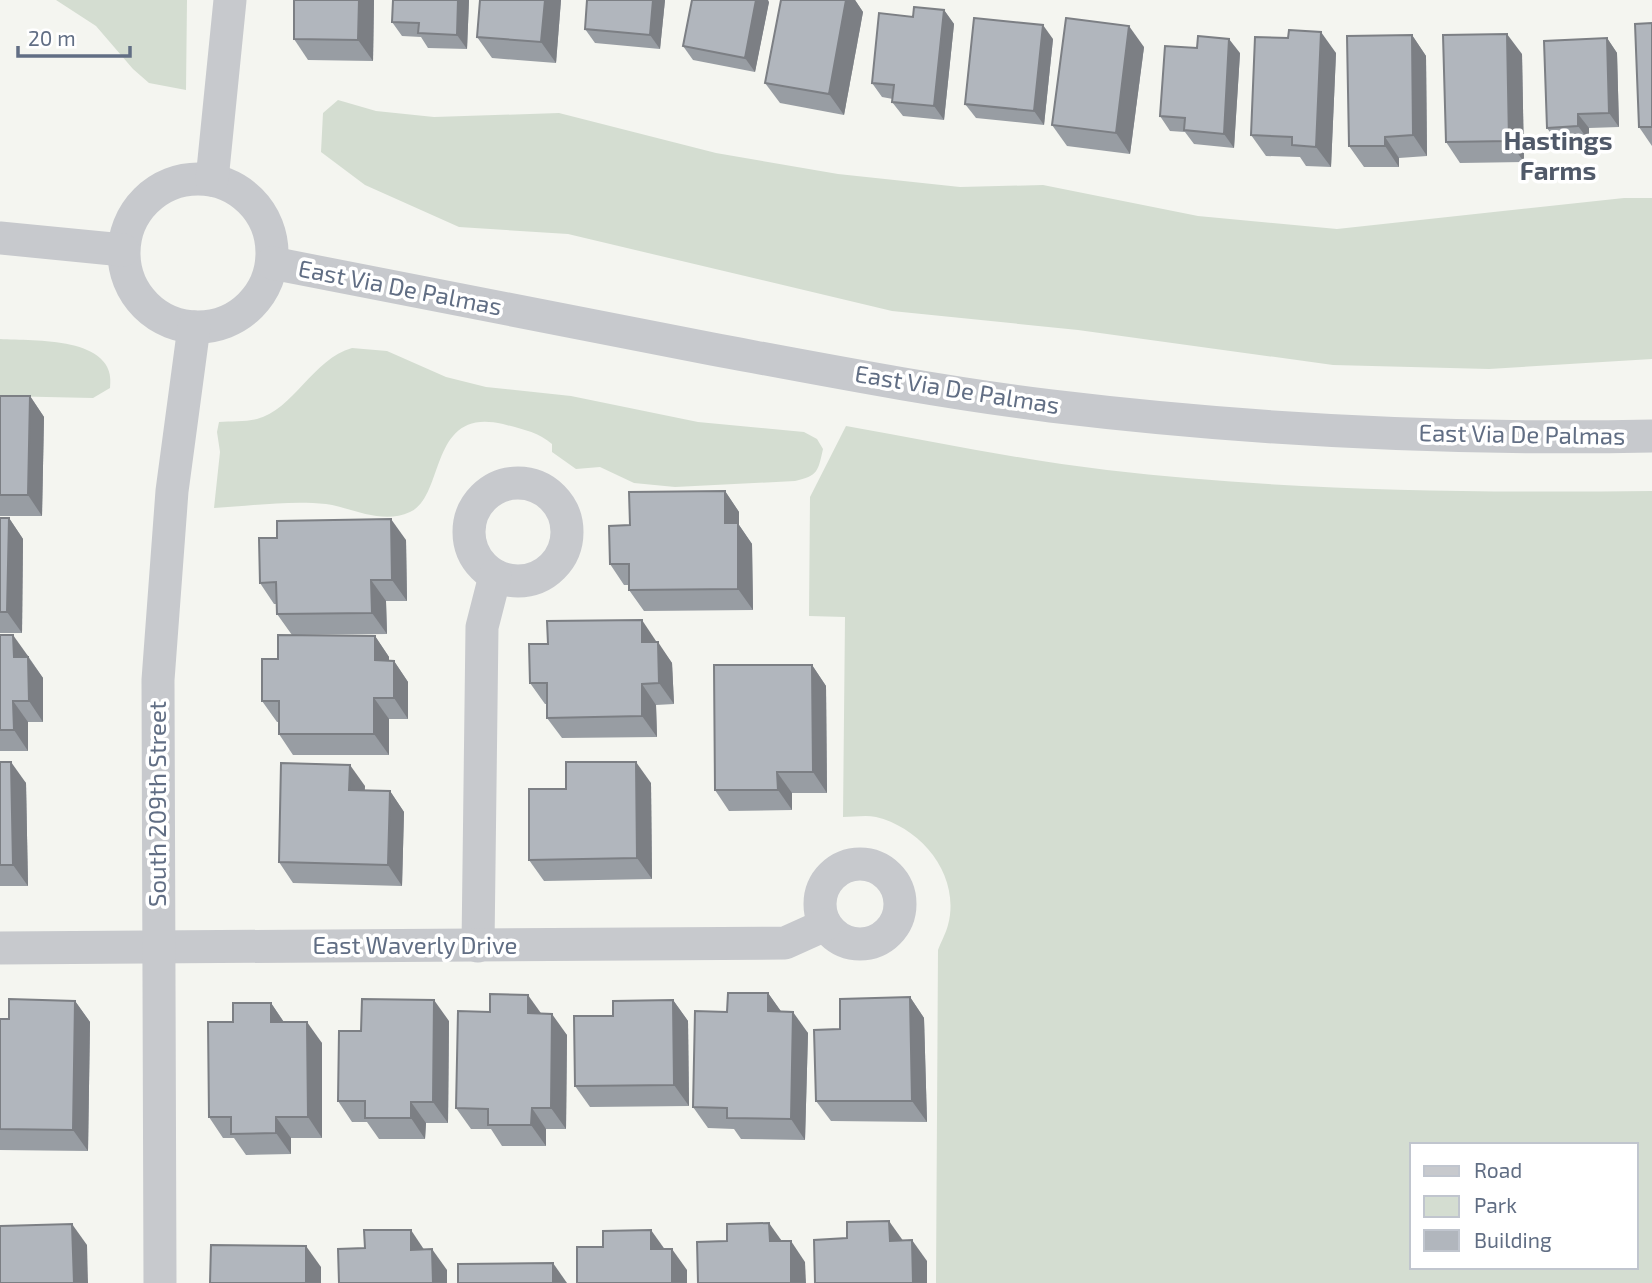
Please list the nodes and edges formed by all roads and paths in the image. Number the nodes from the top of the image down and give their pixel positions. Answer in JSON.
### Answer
{"nodes":[{"id":1,"x":230,"y":0,"type":"edge"},
{"id":2,"x":212,"y":180,"type":"junction"},
{"id":3,"x":0,"y":238,"type":"edge"},
{"id":4,"x":123,"y":250,"type":"junction"},
{"id":5,"x":272,"y":263,"type":"junction"},
{"id":6,"x":194,"y":327,"type":"junction"},
{"id":7,"x":1652,"y":436,"type":"edge"},
{"id":8,"x":495,"y":576,"type":"dead end"},
{"id":9,"x":825,"y":925,"type":"dead end"},
{"id":10,"x":478,"y":946,"type":"junction"},
{"id":11,"x":0,"y":948,"type":"edge"},
{"id":12,"x":157,"y":948,"type":"junction"},
{"id":13,"x":160,"y":1283,"type":"edge"}],
"edges":[{"from":1,"to":2,"type":"street"},
{"from":2,"to":4,"type":"street","name":"East Via De Palmas"},
{"from":2,"to":5,"type":"street","name":"East Via De Palmas"},
{"from":3,"to":4,"type":"street"},
{"from":4,"to":6,"type":"street","name":"East Via De Palmas"},
{"from":5,"to":6,"type":"street","name":"East Via De Palmas"},
{"from":5,"to":7,"type":"street","name":"East Via De Palmas"},
{"from":6,"to":12,"type":"street","name":"South 209th Street"},
{"from":8,"to":10,"type":"street"},
{"from":9,"to":10,"type":"street","name":"East Waverly Drive"},
{"from":10,"to":12,"type":"street","name":"East Waverly Drive"},
{"from":11,"to":12,"type":"street","name":"East Waverly Drive"},
{"from":12,"to":13,"type":"street","name":"South 209th Street"}]}
